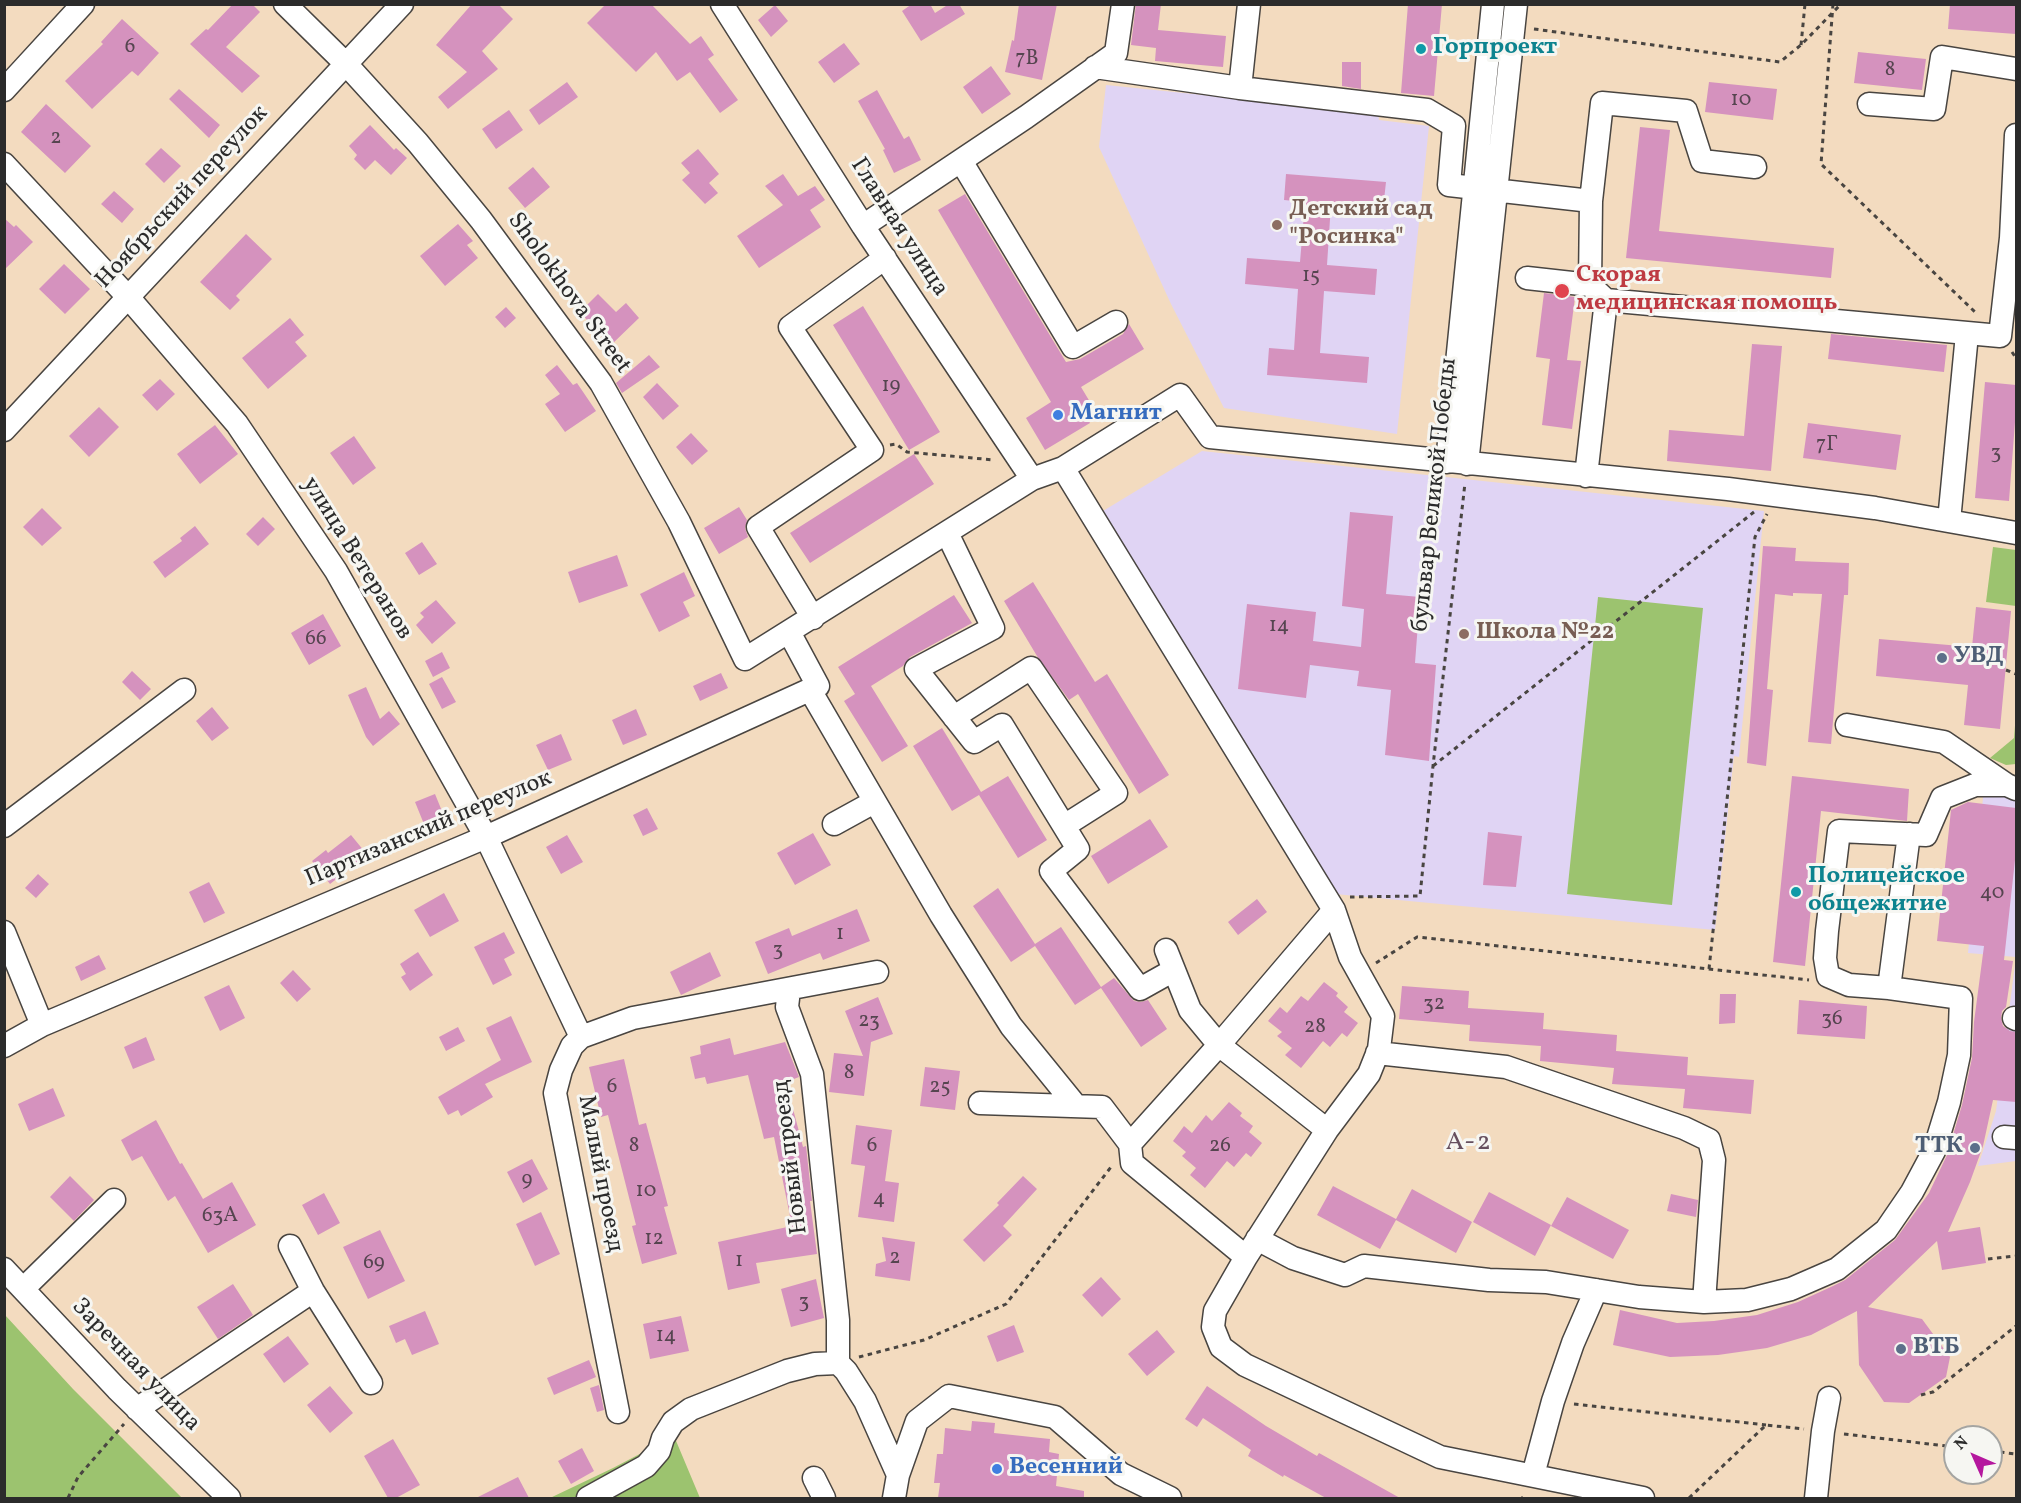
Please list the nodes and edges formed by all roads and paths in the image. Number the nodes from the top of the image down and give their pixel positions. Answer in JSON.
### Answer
{"nodes":[{"id":1,"x":83,"y":4,"type":"edge"},
{"id":2,"x":285,"y":4,"type":"edge"},
{"id":3,"x":402,"y":4,"type":"edge"},
{"id":4,"x":722,"y":4,"type":"edge"},
{"id":5,"x":1123,"y":4,"type":"edge"},
{"id":6,"x":1250,"y":4,"type":"edge"},
{"id":7,"x":1493,"y":4,"type":"edge"},
{"id":8,"x":1805,"y":4,"type":"edge"},
{"id":9,"x":1833,"y":4,"type":"edge"},
{"id":10,"x":1841,"y":4,"type":"edge"},
{"id":11,"x":1832,"y":13,"type":"junction"},
{"id":12,"x":1515,"y":15,"type":"edge"},
{"id":13,"x":1801,"y":45,"type":"junction"},
{"id":14,"x":346,"y":64,"type":"junction"},
{"id":15,"x":1095,"y":67,"type":"junction"},
{"id":16,"x":2016,"y":69,"type":"edge"},
{"id":17,"x":1240,"y":88,"type":"junction"},
{"id":18,"x":4,"y":90,"type":"edge"},
{"id":19,"x":1869,"y":104,"type":"dead end"},
{"id":20,"x":2016,"y":135,"type":"edge"},
{"id":21,"x":962,"y":161,"type":"junction"},
{"id":22,"x":4,"y":164,"type":"edge"},
{"id":23,"x":1755,"y":167,"type":"dead end"},
{"id":24,"x":1485,"y":189,"type":"junction"},
{"id":25,"x":1591,"y":201,"type":"junction"},
{"id":26,"x":863,"y":226,"type":"junction"},
{"id":27,"x":2014,"y":238,"type":"edge"},
{"id":28,"x":885,"y":258,"type":"junction"},
{"id":29,"x":1527,"y":278,"type":"dead end"},
{"id":30,"x":1598,"y":292,"type":"junction"},
{"id":31,"x":128,"y":297,"type":"junction"},
{"id":32,"x":1974,"y":312,"type":"dead end"},
{"id":33,"x":1116,"y":322,"type":"dead end"},
{"id":34,"x":1967,"y":333,"type":"junction"},
{"id":35,"x":2000,"y":336,"type":"junction"},
{"id":36,"x":2016,"y":358,"type":"edge"},
{"id":37,"x":4,"y":430,"type":"edge"},
{"id":38,"x":872,"y":450,"type":"junction"},
{"id":39,"x":1457,"y":463,"type":"junction"},
{"id":40,"x":1062,"y":468,"type":"junction"},
{"id":41,"x":1026,"y":471,"type":"junction"},
{"id":42,"x":1586,"y":476,"type":"junction"},
{"id":43,"x":1776,"y":495,"type":"junction"},
{"id":44,"x":1949,"y":521,"type":"junction"},
{"id":45,"x":947,"y":533,"type":"junction"},
{"id":46,"x":2016,"y":533,"type":"edge"},
{"id":47,"x":813,"y":618,"type":"junction"},
{"id":48,"x":789,"y":632,"type":"junction"},
{"id":49,"x":2006,"y":670,"type":"dead end"},
{"id":50,"x":2016,"y":674,"type":"edge"},
{"id":51,"x":184,"y":690,"type":"dead end"},
{"id":52,"x":810,"y":690,"type":"junction"},
{"id":53,"x":954,"y":717,"type":"junction"},
{"id":54,"x":1846,"y":725,"type":"dead end"},
{"id":55,"x":1433,"y":766,"type":"junction"},
{"id":56,"x":2012,"y":787,"type":"edge"},
{"id":57,"x":874,"y":802,"type":"junction"},
{"id":58,"x":834,"y":824,"type":"dead end"},
{"id":59,"x":4,"y":826,"type":"edge"},
{"id":60,"x":1064,"y":826,"type":"junction"},
{"id":61,"x":1909,"y":834,"type":"junction"},
{"id":62,"x":486,"y":837,"type":"junction"},
{"id":63,"x":1334,"y":910,"type":"junction"},
{"id":64,"x":4,"y":932,"type":"edge"},
{"id":65,"x":1709,"y":969,"type":"junction"},
{"id":66,"x":877,"y":972,"type":"dead end"},
{"id":67,"x":1359,"y":974,"type":"junction"},
{"id":68,"x":1814,"y":981,"type":"dead end"},
{"id":69,"x":1889,"y":988,"type":"junction"},
{"id":70,"x":789,"y":990,"type":"junction"},
{"id":71,"x":42,"y":1024,"type":"junction"},
{"id":72,"x":581,"y":1037,"type":"junction"},
{"id":73,"x":1219,"y":1045,"type":"junction"},
{"id":74,"x":4,"y":1046,"type":"edge"},
{"id":75,"x":1377,"y":1053,"type":"junction"},
{"id":76,"x":980,"y":1104,"type":"dead end"},
{"id":77,"x":1076,"y":1106,"type":"junction"},
{"id":78,"x":1327,"y":1130,"type":"junction"},
{"id":79,"x":1130,"y":1144,"type":"junction"},
{"id":80,"x":114,"y":1200,"type":"dead end"},
{"id":81,"x":290,"y":1246,"type":"dead end"},
{"id":82,"x":1251,"y":1248,"type":"junction"},
{"id":83,"x":2016,"y":1256,"type":"edge"},
{"id":84,"x":1988,"y":1259,"type":"dead end"},
{"id":85,"x":4,"y":1269,"type":"edge"},
{"id":86,"x":23,"y":1289,"type":"junction"},
{"id":87,"x":1596,"y":1290,"type":"junction"},
{"id":88,"x":313,"y":1291,"type":"junction"},
{"id":89,"x":1704,"y":1302,"type":"junction"},
{"id":90,"x":2016,"y":1326,"type":"edge"},
{"id":91,"x":838,"y":1363,"type":"junction"},
{"id":92,"x":371,"y":1383,"type":"dead end"},
{"id":93,"x":1920,"y":1395,"type":"dead end"},
{"id":94,"x":1829,"y":1398,"type":"dead end"},
{"id":95,"x":1553,"y":1401,"type":"junction"},
{"id":96,"x":137,"y":1409,"type":"junction"},
{"id":97,"x":618,"y":1412,"type":"dead end"},
{"id":98,"x":1766,"y":1425,"type":"dead end"},
{"id":99,"x":885,"y":1446,"type":"junction"},
{"id":100,"x":908,"y":1447,"type":"junction"},
{"id":101,"x":898,"y":1475,"type":"junction"},
{"id":102,"x":1533,"y":1475,"type":"junction"},
{"id":103,"x":814,"y":1478,"type":"dead end"},
{"id":104,"x":68,"y":1498,"type":"edge"},
{"id":105,"x":230,"y":1498,"type":"edge"},
{"id":106,"x":588,"y":1498,"type":"edge"},
{"id":107,"x":824,"y":1498,"type":"edge"},
{"id":108,"x":894,"y":1498,"type":"edge"},
{"id":109,"x":1170,"y":1498,"type":"edge"},
{"id":110,"x":1643,"y":1498,"type":"edge"},
{"id":111,"x":1816,"y":1498,"type":"edge"}],
"edges":[{"from":1,"to":18,"type":"street"},
{"from":2,"to":14,"type":"street","name":"Sholokhova Street"},
{"from":3,"to":14,"type":"street","name":"Ноябрьский переулок"},
{"from":4,"to":26,"type":"street","name":"Главная улица"},
{"from":5,"to":15,"type":"street"},
{"from":6,"to":17,"type":"street"},
{"from":7,"to":24,"type":"street","name":"бульвар Великой Победы"},
{"from":8,"to":13,"type":"path"},
{"from":9,"to":11,"type":"path"},
{"from":10,"to":11,"type":"path"},
{"from":11,"to":13,"type":"path"},
{"from":11,"to":32,"type":"path"},
{"from":12,"to":13,"type":"path"},
{"from":12,"to":24,"type":"street","name":"бульвар Великой Победы"},
{"from":14,"to":31,"type":"street","name":"Ноябрьский переулок"},
{"from":14,"to":48,"type":"street","name":"Sholokhova Street"},
{"from":15,"to":17,"type":"street"},
{"from":15,"to":21,"type":"street"},
{"from":16,"to":19,"type":"street"},
{"from":17,"to":24,"type":"street"},
{"from":20,"to":27,"type":"street"},
{"from":21,"to":26,"type":"street"},
{"from":21,"to":33,"type":"street"},
{"from":22,"to":31,"type":"street","name":"улица Ветеранов"},
{"from":23,"to":25,"type":"street"},
{"from":24,"to":25,"type":"street"},
{"from":24,"to":39,"type":"street","name":"бульвар Великой Победы"},
{"from":25,"to":30,"type":"street"},
{"from":26,"to":28,"type":"street","name":"Главная улица"},
{"from":27,"to":35,"type":"street"},
{"from":28,"to":38,"type":"street"},
{"from":28,"to":41,"type":"street","name":"Главная улица"},
{"from":29,"to":30,"type":"street"},
{"from":30,"to":34,"type":"street"},
{"from":30,"to":42,"type":"street"},
{"from":31,"to":37,"type":"street","name":"Ноябрьский переулок"},
{"from":31,"to":62,"type":"street","name":"улица Ветеранов"},
{"from":34,"to":35,"type":"street"},
{"from":34,"to":44,"type":"street"},
{"from":35,"to":36,"type":"path"},
{"from":38,"to":41,"type":"path"},
{"from":38,"to":47,"type":"street"},
{"from":39,"to":40,"type":"street"},
{"from":39,"to":42,"type":"street"},
{"from":39,"to":55,"type":"path","name":"бульвар Великой Победы"},
{"from":40,"to":41,"type":"street"},
{"from":40,"to":63,"type":"street"},
{"from":41,"to":45,"type":"street"},
{"from":42,"to":43,"type":"street"},
{"from":43,"to":44,"type":"street"},
{"from":43,"to":55,"type":"path"},
{"from":43,"to":65,"type":"path"},
{"from":44,"to":46,"type":"street"},
{"from":45,"to":47,"type":"street"},
{"from":45,"to":53,"type":"street"},
{"from":47,"to":48,"type":"street"},
{"from":48,"to":52,"type":"street"},
{"from":49,"to":50,"type":"path"},
{"from":51,"to":59,"type":"street"},
{"from":52,"to":57,"type":"street"},
{"from":52,"to":62,"type":"street","name":"Партизанский переулок"},
{"from":53,"to":60,"type":"street"},
{"from":53,"to":60,"type":"street"},
{"from":54,"to":56,"type":"street"},
{"from":55,"to":63,"type":"path","name":"бульвар Великой Победы"},
{"from":56,"to":61,"type":"street"},
{"from":57,"to":58,"type":"street"},
{"from":57,"to":77,"type":"street"},
{"from":60,"to":73,"type":"street"},
{"from":61,"to":69,"type":"street"},
{"from":61,"to":69,"type":"street"},
{"from":62,"to":71,"type":"street","name":"Партизанский переулок"},
{"from":62,"to":72,"type":"street","name":"улица Ветеранов"},
{"from":63,"to":67,"type":"street"},
{"from":63,"to":73,"type":"street"},
{"from":64,"to":71,"type":"street"},
{"from":65,"to":67,"type":"path"},
{"from":65,"to":68,"type":"path"},
{"from":66,"to":70,"type":"street"},
{"from":67,"to":75,"type":"street"},
{"from":69,"to":89,"type":"street"},
{"from":70,"to":72,"type":"street"},
{"from":70,"to":91,"type":"street","name":"Новый проезд"},
{"from":71,"to":74,"type":"street","name":"Партизанский переулок"},
{"from":72,"to":97,"type":"street","name":"Малый проезд"},
{"from":73,"to":78,"type":"street"},
{"from":73,"to":79,"type":"street"},
{"from":75,"to":78,"type":"street"},
{"from":75,"to":89,"type":"street"},
{"from":76,"to":77,"type":"street"},
{"from":77,"to":79,"type":"street"},
{"from":78,"to":82,"type":"street"},
{"from":79,"to":82,"type":"street"},
{"from":79,"to":91,"type":"path"},
{"from":80,"to":86,"type":"street"},
{"from":81,"to":88,"type":"street"},
{"from":82,"to":87,"type":"street"},
{"from":82,"to":102,"type":"street"},
{"from":83,"to":84,"type":"path"},
{"from":85,"to":86,"type":"street","name":"Заречная улица"},
{"from":86,"to":96,"type":"street","name":"Заречная улица"},
{"from":87,"to":89,"type":"street"},
{"from":87,"to":95,"type":"street"},
{"from":88,"to":92,"type":"street"},
{"from":88,"to":96,"type":"street"},
{"from":90,"to":93,"type":"path"},
{"from":91,"to":99,"type":"street"},
{"from":91,"to":106,"type":"street"},
{"from":94,"to":111,"type":"street"},
{"from":95,"to":98,"type":"path"},
{"from":95,"to":102,"type":"street"},
{"from":96,"to":104,"type":"path"},
{"from":96,"to":105,"type":"street","name":"Заречная улица"},
{"from":99,"to":100,"type":"street"},
{"from":99,"to":101,"type":"street"},
{"from":100,"to":101,"type":"street"},
{"from":100,"to":109,"type":"street"},
{"from":101,"to":108,"type":"street"},
{"from":102,"to":110,"type":"street"},
{"from":103,"to":107,"type":"street"}]}
